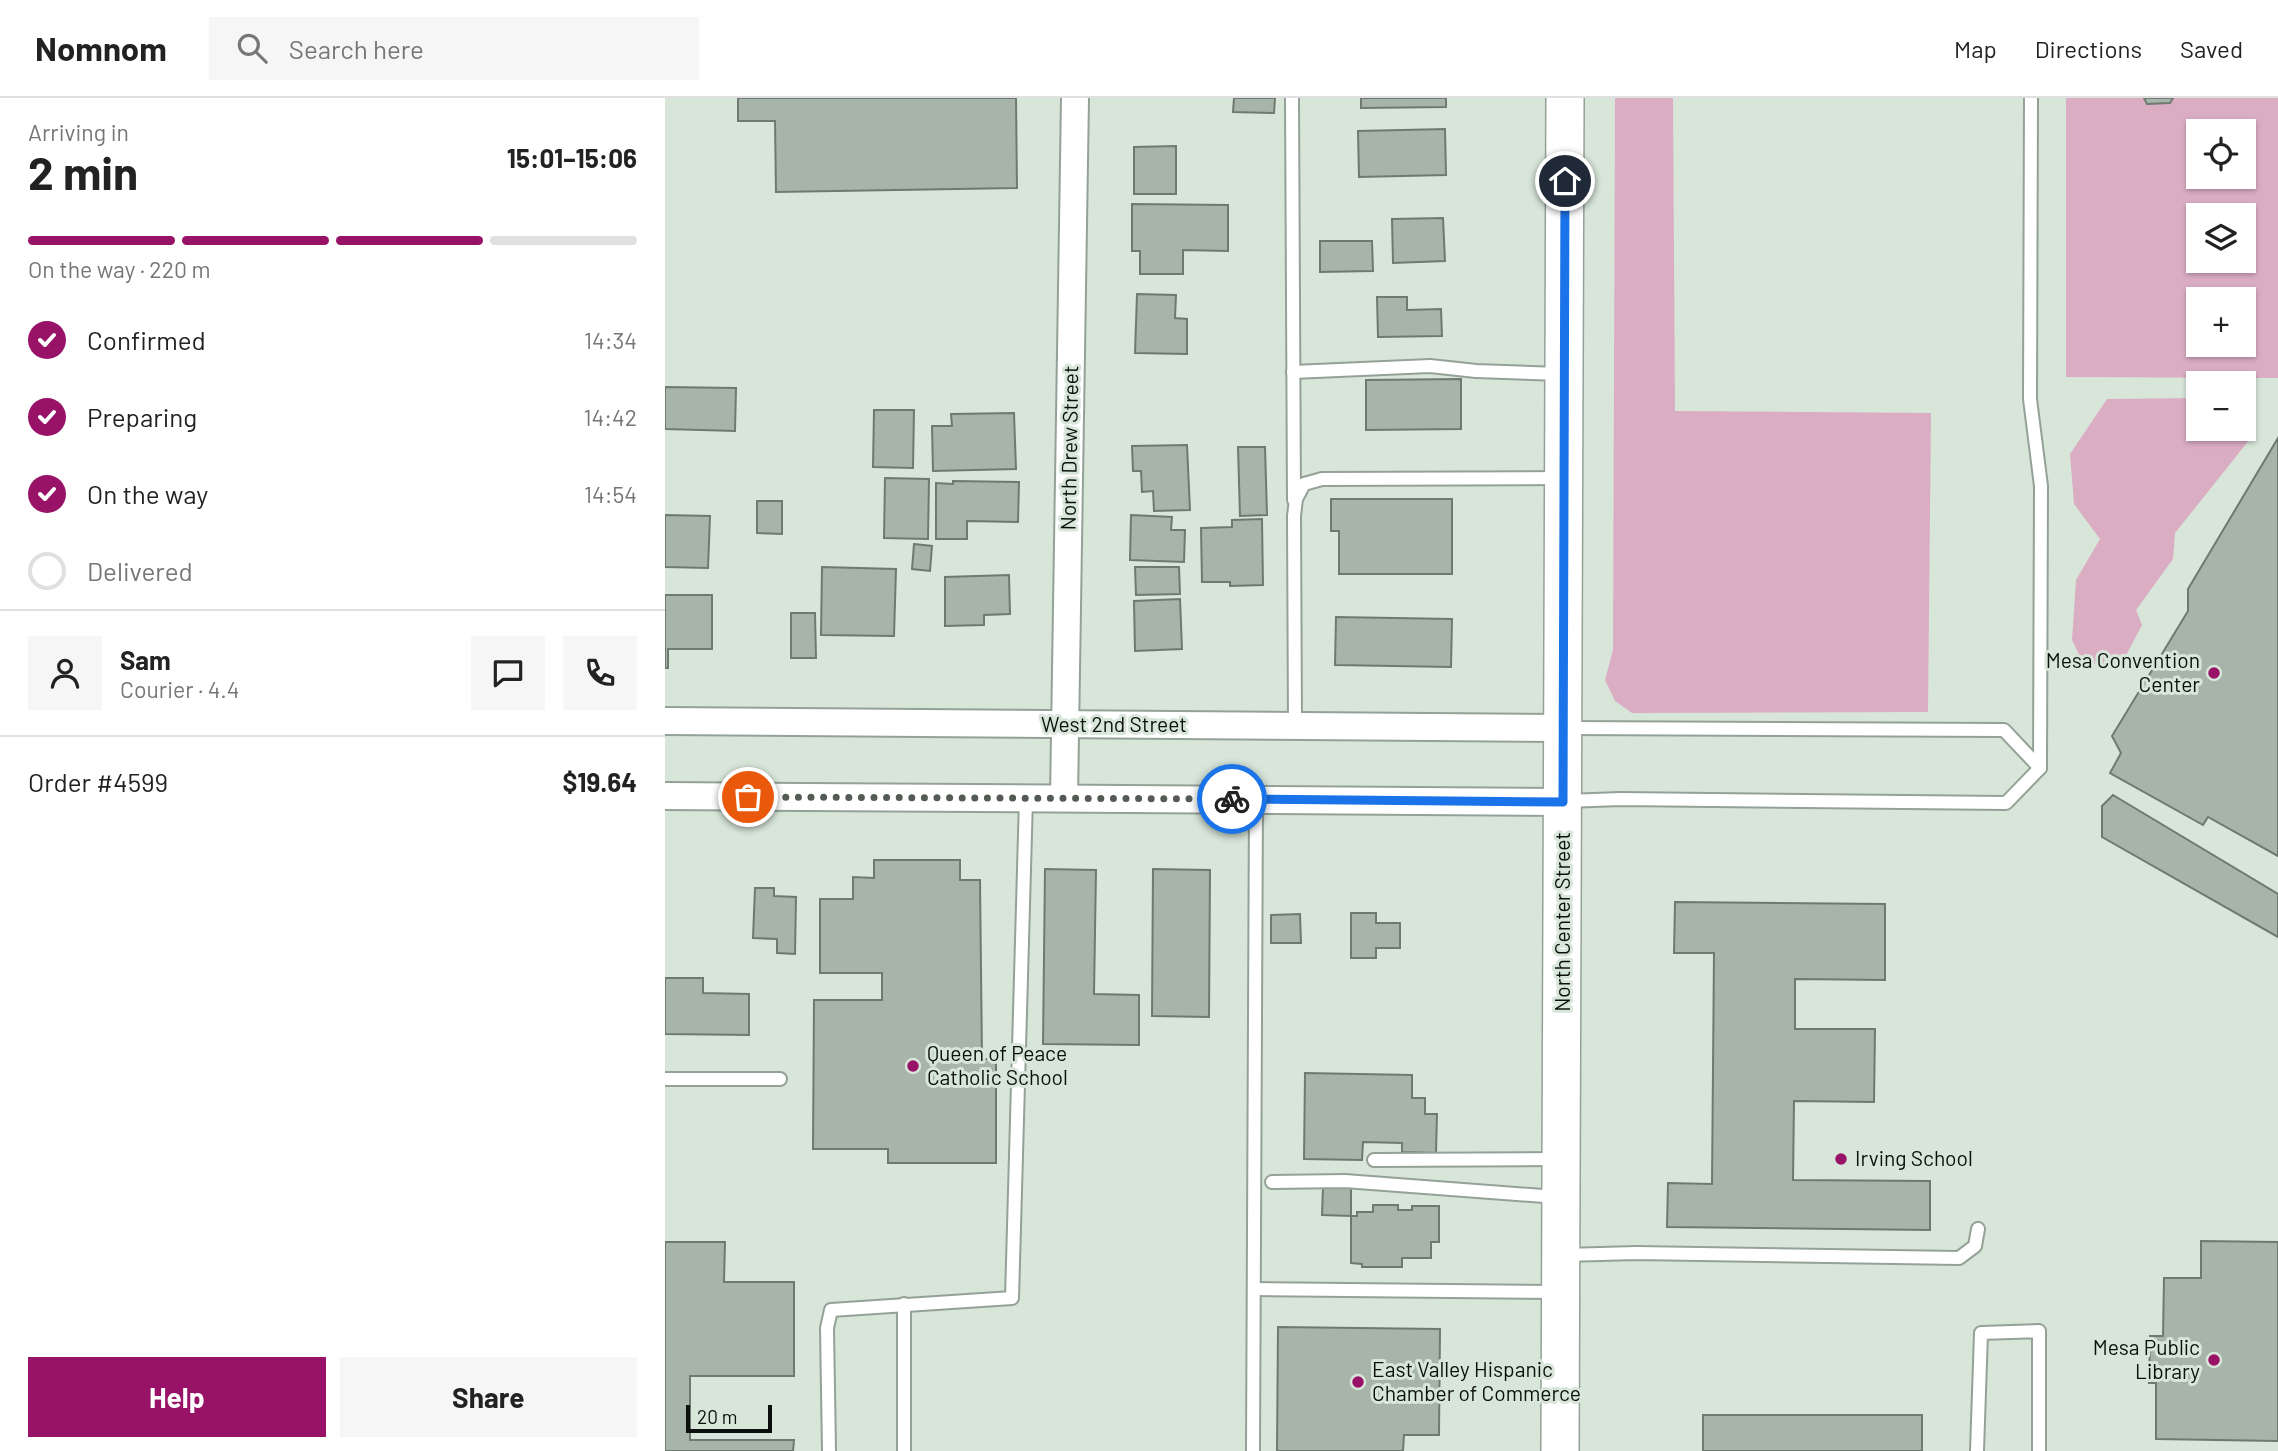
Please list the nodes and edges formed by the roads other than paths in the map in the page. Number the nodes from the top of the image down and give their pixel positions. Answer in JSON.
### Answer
{"nodes":[{"id":1,"x":1075,"y":98,"type":"edge"},
{"id":2,"x":1292,"y":98,"type":"edge"},
{"id":3,"x":1565,"y":98,"type":"edge"},
{"id":4,"x":2031,"y":98,"type":"edge"},
{"id":5,"x":1293,"y":372,"type":"junction"},
{"id":6,"x":1564,"y":374,"type":"junction"},
{"id":7,"x":1563,"y":478,"type":"junction"},
{"id":8,"x":1294,"y":516,"type":"junction"},
{"id":9,"x":665,"y":721,"type":"edge"},
{"id":10,"x":1066,"y":724,"type":"junction"},
{"id":11,"x":1295,"y":726,"type":"junction"},
{"id":12,"x":1563,"y":728,"type":"junction"},
{"id":13,"x":2040,"y":768,"type":"junction"},
{"id":14,"x":665,"y":796,"type":"edge"},
{"id":15,"x":1026,"y":798,"type":"junction"},
{"id":16,"x":1064,"y":798,"type":"junction"},
{"id":17,"x":1256,"y":799,"type":"junction"},
{"id":18,"x":1563,"y":802,"type":"junction"},
{"id":19,"x":665,"y":1079,"type":"edge"},
{"id":20,"x":780,"y":1079,"type":"dead end"},
{"id":21,"x":1561,"y":1159,"type":"junction"},
{"id":22,"x":1374,"y":1160,"type":"dead end"},
{"id":23,"x":1272,"y":1182,"type":"dead end"},
{"id":24,"x":1561,"y":1197,"type":"junction"},
{"id":25,"x":1978,"y":1229,"type":"dead end"},
{"id":26,"x":1561,"y":1256,"type":"junction"},
{"id":27,"x":1255,"y":1289,"type":"junction"},
{"id":28,"x":1560,"y":1292,"type":"junction"},
{"id":29,"x":904,"y":1304,"type":"junction"},
{"id":30,"x":829,"y":1451,"type":"edge"},
{"id":31,"x":904,"y":1451,"type":"edge"},
{"id":32,"x":1253,"y":1451,"type":"edge"},
{"id":33,"x":1560,"y":1451,"type":"edge"},
{"id":34,"x":1977,"y":1451,"type":"edge"},
{"id":35,"x":2039,"y":1451,"type":"edge"}],
"edges":[{"from":1,"to":10,"type":"street","name":"North Drew Street"},
{"from":2,"to":5,"type":"lane"},
{"from":3,"to":6,"type":"street","name":"North Center Street"},
{"from":4,"to":13,"type":"lane"},
{"from":5,"to":6,"type":"lane"},
{"from":5,"to":8,"type":"lane"},
{"from":6,"to":7,"type":"street","name":"North Center Street"},
{"from":7,"to":8,"type":"lane"},
{"from":7,"to":12,"type":"street","name":"North Center Street"},
{"from":8,"to":11,"type":"lane"},
{"from":9,"to":10,"type":"street","name":"West 2nd Street"},
{"from":10,"to":11,"type":"street","name":"West 2nd Street"},
{"from":10,"to":16,"type":"street","name":"North Drew Street"},
{"from":11,"to":12,"type":"street","name":"West 2nd Street"},
{"from":12,"to":13,"type":"lane"},
{"from":12,"to":18,"type":"street","name":"North Center Street"},
{"from":13,"to":18,"type":"lane"},
{"from":14,"to":15,"type":"street"},
{"from":15,"to":16,"type":"street"},
{"from":15,"to":29,"type":"lane"},
{"from":16,"to":17,"type":"street"},
{"from":17,"to":18,"type":"street"},
{"from":17,"to":27,"type":"lane"},
{"from":18,"to":21,"type":"street","name":"North Center Street"},
{"from":19,"to":20,"type":"lane"},
{"from":21,"to":22,"type":"lane"},
{"from":21,"to":24,"type":"street","name":"North Center Street"},
{"from":23,"to":24,"type":"lane"},
{"from":24,"to":26,"type":"street","name":"North Center Street"},
{"from":25,"to":26,"type":"lane"},
{"from":26,"to":28,"type":"street","name":"North Center Street"},
{"from":27,"to":28,"type":"lane"},
{"from":27,"to":32,"type":"lane"},
{"from":28,"to":33,"type":"street","name":"North Center Street"},
{"from":29,"to":30,"type":"lane"},
{"from":29,"to":31,"type":"lane"},
{"from":34,"to":35,"type":"lane"}]}
